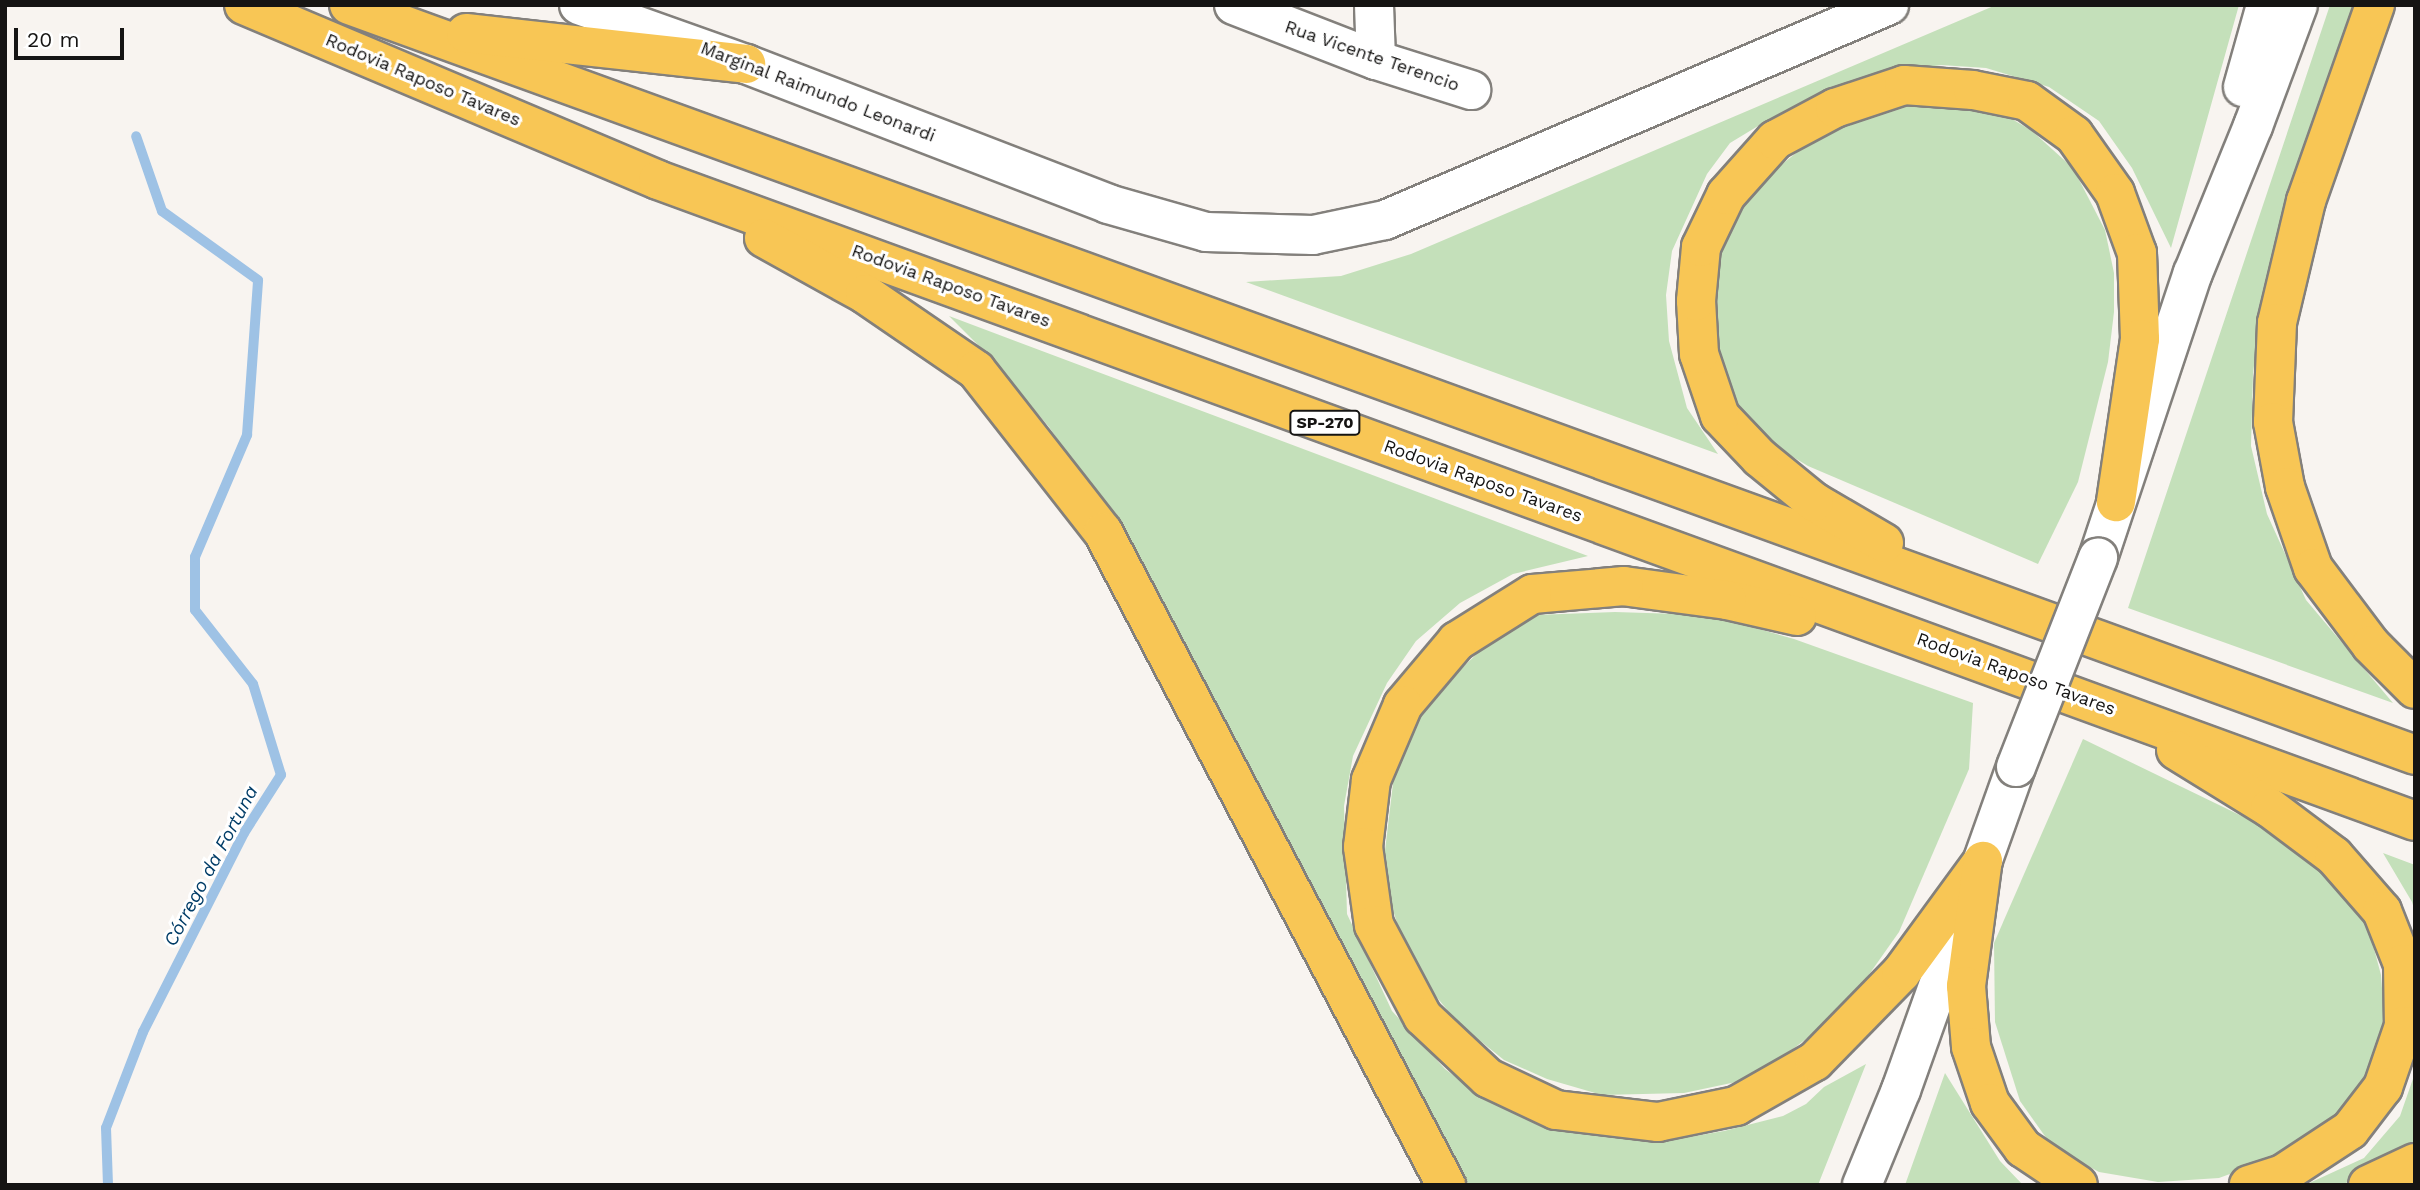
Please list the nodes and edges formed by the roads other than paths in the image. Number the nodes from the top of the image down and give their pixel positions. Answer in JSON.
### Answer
{"nodes":[{"id":1,"x":244,"y":5,"type":"edge"},
{"id":2,"x":349,"y":5,"type":"edge"},
{"id":3,"x":579,"y":5,"type":"edge"},
{"id":4,"x":1234,"y":5,"type":"edge"},
{"id":5,"x":1374,"y":5,"type":"edge"},
{"id":6,"x":1889,"y":5,"type":"edge"},
{"id":7,"x":2266,"y":5,"type":"edge"},
{"id":8,"x":2298,"y":5,"type":"edge"},
{"id":9,"x":2375,"y":5,"type":"edge"},
{"id":10,"x":406,"y":27,"type":"junction"},
{"id":11,"x":1376,"y":61,"type":"junction"},
{"id":12,"x":746,"y":64,"type":"junction"},
{"id":13,"x":1471,"y":90,"type":"dead end"},
{"id":14,"x":658,"y":180,"type":"junction"},
{"id":15,"x":2193,"y":273,"type":"junction"},
{"id":16,"x":2116,"y":502,"type":"junction"},
{"id":17,"x":1965,"y":591,"type":"junction"},
{"id":18,"x":1946,"y":649,"type":"junction"},
{"id":19,"x":2415,"y":689,"type":"edge"},
{"id":20,"x":2102,"y":705,"type":"junction"},
{"id":21,"x":2415,"y":755,"type":"edge"},
{"id":22,"x":2415,"y":821,"type":"edge"},
{"id":23,"x":1983,"y":861,"type":"junction"},
{"id":24,"x":2415,"y":1163,"type":"edge"},
{"id":25,"x":1446,"y":1185,"type":"edge"},
{"id":26,"x":1862,"y":1185,"type":"edge"},
{"id":27,"x":2078,"y":1185,"type":"edge"},
{"id":28,"x":2249,"y":1185,"type":"edge"},
{"id":29,"x":2368,"y":1185,"type":"edge"}],
"edges":[{"from":1,"to":14,"type":"highway","name":"Rodovia Raposo Tavares","number":"SP-270"},
{"from":2,"to":10,"type":"highway"},
{"from":3,"to":12,"type":"main road","name":"Marginal Raimundo Leonardi"},
{"from":4,"to":11,"type":"main road","name":"Rua Vicente Terencio"},
{"from":5,"to":11,"type":"main road"},
{"from":6,"to":12,"type":"main road","name":"Marginal Raimundo Leonardi"},
{"from":7,"to":15,"type":"main road"},
{"from":8,"to":15,"type":"main road"},
{"from":9,"to":19,"type":"highway"},
{"from":10,"to":12,"type":"highway"},
{"from":10,"to":17,"type":"highway"},
{"from":11,"to":13,"type":"main road","name":"Rua Vicente Terencio"},
{"from":14,"to":18,"type":"highway","name":"Rodovia Raposo Tavares","number":"SP-270"},
{"from":14,"to":25,"type":"highway"},
{"from":15,"to":16,"type":"main road"},
{"from":16,"to":17,"type":"highway"},
{"from":16,"to":23,"type":"main road","bridge":true},
{"from":17,"to":21,"type":"highway"},
{"from":18,"to":20,"type":"highway","name":"Rodovia Raposo Tavares","number":"SP-270"},
{"from":18,"to":23,"type":"highway"},
{"from":20,"to":22,"type":"highway","name":"Rodovia Raposo Tavares","number":"SP-270"},
{"from":20,"to":28,"type":"highway"},
{"from":23,"to":26,"type":"main road"},
{"from":23,"to":27,"type":"highway"},
{"from":24,"to":29,"type":"highway"}]}
